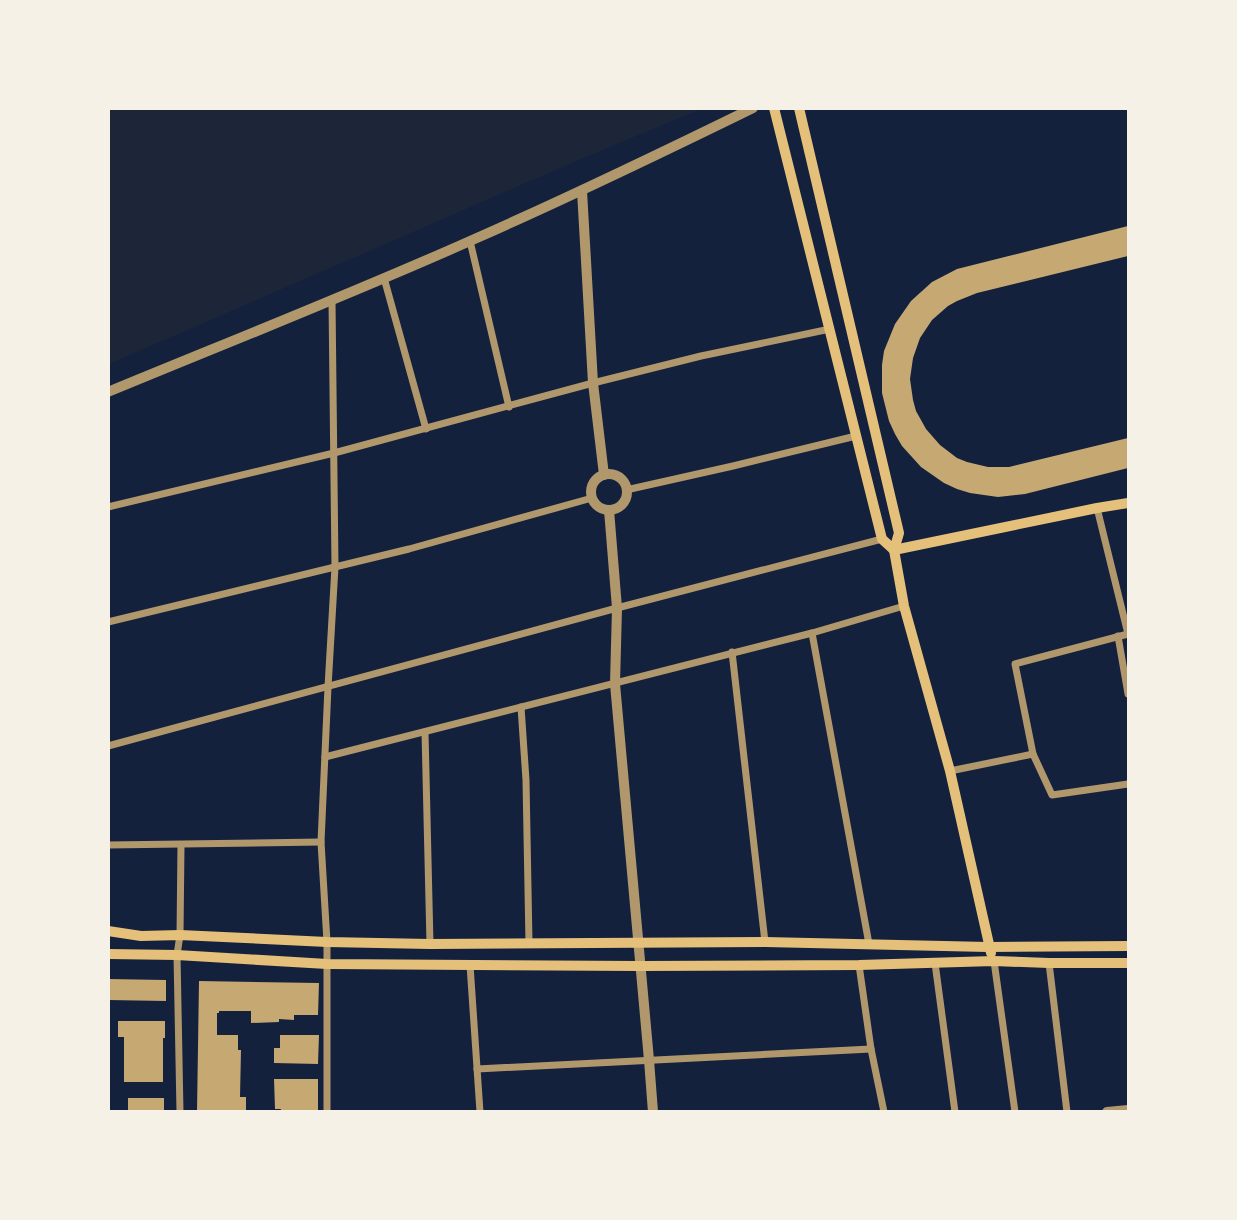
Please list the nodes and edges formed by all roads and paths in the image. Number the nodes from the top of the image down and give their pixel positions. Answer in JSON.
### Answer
{"nodes":[{"id":1,"x":753,"y":108,"type":"edge"},
{"id":2,"x":774,"y":108,"type":"edge"},
{"id":3,"x":799,"y":108,"type":"edge"},
{"id":4,"x":582,"y":191,"type":"junction"},
{"id":5,"x":470,"y":241,"type":"junction"},
{"id":6,"x":384,"y":278,"type":"junction"},
{"id":7,"x":332,"y":300,"type":"junction"},
{"id":8,"x":830,"y":329,"type":"junction"},
{"id":9,"x":593,"y":383,"type":"junction"},
{"id":10,"x":108,"y":392,"type":"edge"},
{"id":11,"x":509,"y":407,"type":"junction"},
{"id":12,"x":426,"y":429,"type":"junction"},
{"id":13,"x":856,"y":436,"type":"junction"},
{"id":14,"x":334,"y":453,"type":"junction"},
{"id":15,"x":604,"y":475,"type":"junction"},
{"id":16,"x":626,"y":490,"type":"junction"},
{"id":17,"x":592,"y":498,"type":"junction"},
{"id":18,"x":1129,"y":503,"type":"edge"},
{"id":19,"x":108,"y":508,"type":"edge"},
{"id":20,"x":1097,"y":508,"type":"junction"},
{"id":21,"x":609,"y":510,"type":"junction"},
{"id":22,"x":882,"y":539,"type":"junction"},
{"id":23,"x":894,"y":550,"type":"junction"},
{"id":24,"x":335,"y":567,"type":"junction"},
{"id":25,"x":904,"y":606,"type":"junction"},
{"id":26,"x":617,"y":608,"type":"junction"},
{"id":27,"x":108,"y":622,"type":"edge"},
{"id":28,"x":812,"y":633,"type":"junction"},
{"id":29,"x":1129,"y":634,"type":"edge"},
{"id":30,"x":1118,"y":636,"type":"junction"},
{"id":31,"x":732,"y":652,"type":"junction"},
{"id":32,"x":615,"y":684,"type":"junction"},
{"id":33,"x":328,"y":687,"type":"junction"},
{"id":34,"x":1129,"y":694,"type":"edge"},
{"id":35,"x":521,"y":707,"type":"junction"},
{"id":36,"x":425,"y":733,"type":"junction"},
{"id":37,"x":108,"y":746,"type":"edge"},
{"id":38,"x":1033,"y":754,"type":"junction"},
{"id":39,"x":325,"y":757,"type":"junction"},
{"id":40,"x":950,"y":771,"type":"junction"},
{"id":41,"x":1129,"y":784,"type":"edge"},
{"id":42,"x":321,"y":842,"type":"junction"},
{"id":43,"x":108,"y":845,"type":"edge"},
{"id":44,"x":181,"y":845,"type":"junction"},
{"id":45,"x":108,"y":931,"type":"edge"},
{"id":46,"x":180,"y":935,"type":"junction"},
{"id":47,"x":327,"y":942,"type":"junction"},
{"id":48,"x":765,"y":942,"type":"junction"},
{"id":49,"x":529,"y":943,"type":"junction"},
{"id":50,"x":638,"y":943,"type":"junction"},
{"id":51,"x":430,"y":944,"type":"junction"},
{"id":52,"x":869,"y":944,"type":"junction"},
{"id":53,"x":1129,"y":946,"type":"edge"},
{"id":54,"x":988,"y":947,"type":"junction"},
{"id":55,"x":108,"y":954,"type":"edge"},
{"id":56,"x":177,"y":955,"type":"junction"},
{"id":57,"x":994,"y":961,"type":"junction"},
{"id":58,"x":1129,"y":962,"type":"edge"},
{"id":59,"x":935,"y":963,"type":"junction"},
{"id":60,"x":1049,"y":963,"type":"junction"},
{"id":61,"x":327,"y":964,"type":"junction"},
{"id":62,"x":470,"y":965,"type":"junction"},
{"id":63,"x":859,"y":965,"type":"junction"},
{"id":64,"x":640,"y":966,"type":"junction"},
{"id":65,"x":871,"y":1049,"type":"junction"},
{"id":66,"x":649,"y":1060,"type":"junction"},
{"id":67,"x":477,"y":1069,"type":"junction"},
{"id":68,"x":1129,"y":1110,"type":"edge"},
{"id":69,"x":180,"y":1111,"type":"edge"},
{"id":70,"x":327,"y":1111,"type":"edge"},
{"id":71,"x":480,"y":1111,"type":"edge"},
{"id":72,"x":653,"y":1111,"type":"edge"},
{"id":73,"x":884,"y":1111,"type":"edge"},
{"id":74,"x":955,"y":1111,"type":"edge"},
{"id":75,"x":1015,"y":1111,"type":"edge"},
{"id":76,"x":1067,"y":1111,"type":"edge"},
{"id":77,"x":1107,"y":1111,"type":"edge"},
{"id":78,"x":1115,"y":1111,"type":"edge"}],
"edges":[{"from":1,"to":4,"type":"street"},
{"from":2,"to":8,"type":"main road"},
{"from":3,"to":23,"type":"main road"},
{"from":4,"to":5,"type":"street"},
{"from":4,"to":9,"type":"street"},
{"from":5,"to":6,"type":"street"},
{"from":5,"to":11,"type":"street"},
{"from":6,"to":7,"type":"street"},
{"from":6,"to":12,"type":"street"},
{"from":7,"to":10,"type":"street"},
{"from":7,"to":14,"type":"street"},
{"from":8,"to":9,"type":"street"},
{"from":8,"to":13,"type":"main road"},
{"from":9,"to":11,"type":"street"},
{"from":9,"to":15,"type":"street"},
{"from":11,"to":12,"type":"street"},
{"from":12,"to":14,"type":"street"},
{"from":13,"to":16,"type":"street"},
{"from":13,"to":22,"type":"main road"},
{"from":14,"to":19,"type":"street"},
{"from":14,"to":24,"type":"street"},
{"from":15,"to":16,"type":"street"},
{"from":15,"to":17,"type":"street"},
{"from":16,"to":21,"type":"street"},
{"from":17,"to":21,"type":"street"},
{"from":17,"to":24,"type":"street"},
{"from":18,"to":20,"type":"main road"},
{"from":20,"to":23,"type":"main road"},
{"from":20,"to":29,"type":"street"},
{"from":21,"to":26,"type":"street"},
{"from":22,"to":23,"type":"main road"},
{"from":22,"to":26,"type":"street"},
{"from":23,"to":25,"type":"main road"},
{"from":24,"to":27,"type":"street"},
{"from":24,"to":33,"type":"street"},
{"from":25,"to":28,"type":"street"},
{"from":25,"to":40,"type":"main road"},
{"from":26,"to":32,"type":"street"},
{"from":26,"to":33,"type":"street"},
{"from":28,"to":31,"type":"street"},
{"from":28,"to":52,"type":"street"},
{"from":29,"to":30,"type":"street"},
{"from":30,"to":34,"type":"street"},
{"from":30,"to":38,"type":"street"},
{"from":31,"to":32,"type":"street"},
{"from":31,"to":48,"type":"street"},
{"from":32,"to":35,"type":"street"},
{"from":32,"to":50,"type":"street"},
{"from":33,"to":37,"type":"street"},
{"from":33,"to":39,"type":"street"},
{"from":35,"to":36,"type":"street"},
{"from":35,"to":49,"type":"street"},
{"from":36,"to":39,"type":"street"},
{"from":36,"to":51,"type":"street"},
{"from":38,"to":40,"type":"street"},
{"from":38,"to":41,"type":"street"},
{"from":39,"to":42,"type":"street"},
{"from":40,"to":54,"type":"main road"},
{"from":42,"to":44,"type":"street"},
{"from":42,"to":47,"type":"street"},
{"from":43,"to":44,"type":"street"},
{"from":44,"to":46,"type":"street"},
{"from":45,"to":46,"type":"main road"},
{"from":46,"to":47,"type":"main road"},
{"from":46,"to":56,"type":"street"},
{"from":47,"to":51,"type":"main road"},
{"from":47,"to":61,"type":"street"},
{"from":48,"to":50,"type":"main road"},
{"from":48,"to":52,"type":"main road"},
{"from":49,"to":50,"type":"main road"},
{"from":49,"to":51,"type":"main road"},
{"from":50,"to":64,"type":"street"},
{"from":52,"to":54,"type":"main road"},
{"from":53,"to":54,"type":"main road"},
{"from":54,"to":57,"type":"main road"},
{"from":55,"to":56,"type":"main road"},
{"from":56,"to":61,"type":"main road"},
{"from":56,"to":69,"type":"street"},
{"from":57,"to":59,"type":"main road"},
{"from":57,"to":60,"type":"main road"},
{"from":57,"to":75,"type":"street"},
{"from":58,"to":60,"type":"main road"},
{"from":59,"to":63,"type":"main road"},
{"from":59,"to":74,"type":"street"},
{"from":60,"to":76,"type":"street"},
{"from":61,"to":62,"type":"main road"},
{"from":61,"to":70,"type":"street"},
{"from":62,"to":64,"type":"main road"},
{"from":62,"to":67,"type":"street"},
{"from":63,"to":64,"type":"main road"},
{"from":63,"to":65,"type":"street"},
{"from":64,"to":66,"type":"street"},
{"from":65,"to":66,"type":"street"},
{"from":65,"to":73,"type":"street"},
{"from":66,"to":67,"type":"street"},
{"from":66,"to":72,"type":"street"},
{"from":67,"to":71,"type":"street"},
{"from":68,"to":78,"type":"street"},
{"from":77,"to":78,"type":"street"}]}
